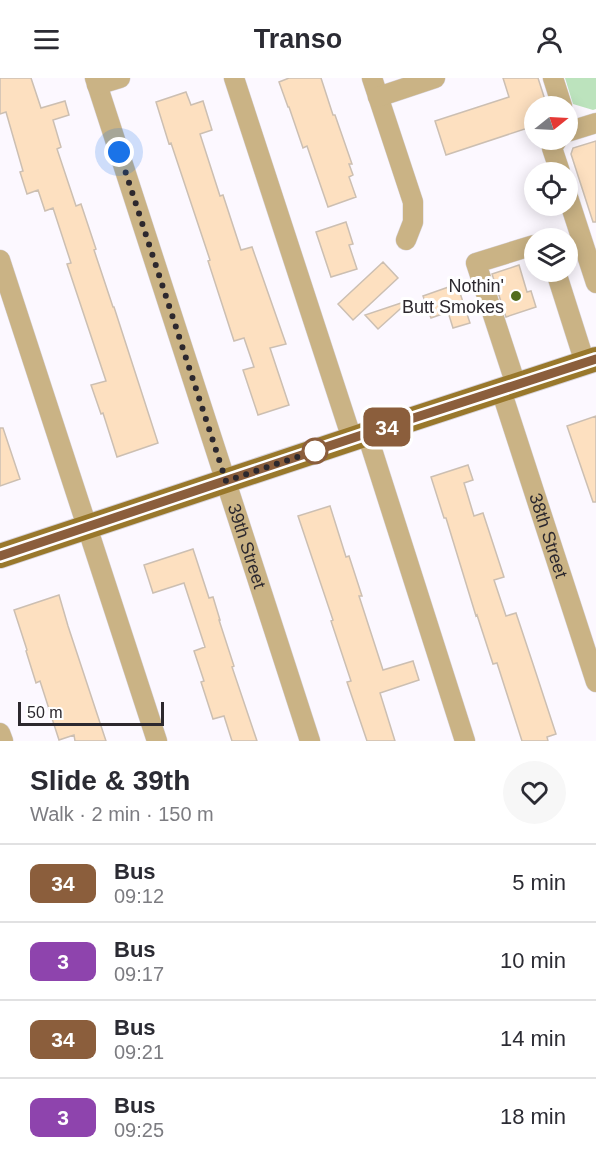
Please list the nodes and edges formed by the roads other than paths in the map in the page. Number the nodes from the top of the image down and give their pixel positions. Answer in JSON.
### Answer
{"nodes":[{"id":1,"x":120,"y":78,"type":"edge"},
{"id":2,"x":234,"y":78,"type":"edge"},
{"id":3,"x":435,"y":78,"type":"edge"},
{"id":4,"x":553,"y":78,"type":"edge"},
{"id":5,"x":96,"y":82,"type":"edge"},
{"id":6,"x":375,"y":87,"type":"edge"},
{"id":7,"x":559,"y":96,"type":"edge"},
{"id":8,"x":596,"y":123,"type":"edge"},
{"id":9,"x":578,"y":128,"type":"edge"},
{"id":10,"x":574,"y":216,"type":"edge"},
{"id":11,"x":406,"y":240,"type":"dead end"},
{"id":12,"x":524,"y":248,"type":"edge"},
{"id":13,"x":0,"y":260,"type":"edge"},
{"id":14,"x":560,"y":282,"type":"edge"},
{"id":15,"x":596,"y":283,"type":"edge"},
{"id":16,"x":590,"y":361,"type":"edge"},
{"id":17,"x":508,"y":387,"type":"junction"},
{"id":18,"x":360,"y":436,"type":"junction"},
{"id":19,"x":226,"y":481,"type":"junction"},
{"id":20,"x":87,"y":527,"type":"junction"},
{"id":21,"x":0,"y":556,"type":"edge"},
{"id":22,"x":596,"y":682,"type":"edge"},
{"id":23,"x":0,"y":733,"type":"edge"},
{"id":24,"x":3,"y":741,"type":"edge"},
{"id":25,"x":157,"y":741,"type":"edge"},
{"id":26,"x":310,"y":741,"type":"edge"},
{"id":27,"x":465,"y":741,"type":"edge"}],
"edges":[{"from":1,"to":5,"type":"street"},
{"from":2,"to":18,"type":"street"},
{"from":3,"to":6,"type":"street"},
{"from":4,"to":7,"type":"street"},
{"from":5,"to":19,"type":"street","name":"39th Street"},
{"from":6,"to":11,"type":"street"},
{"from":8,"to":9,"type":"street"},
{"from":10,"to":15,"type":"street"},
{"from":12,"to":17,"type":"street","name":"38th Street"},
{"from":13,"to":20,"type":"street"},
{"from":14,"to":16,"type":"street"},
{"from":16,"to":17,"type":"main road"},
{"from":17,"to":18,"type":"main road"},
{"from":17,"to":22,"type":"street","name":"38th Street"},
{"from":18,"to":19,"type":"main road"},
{"from":18,"to":27,"type":"street"},
{"from":19,"to":20,"type":"main road"},
{"from":19,"to":26,"type":"street","name":"39th Street"},
{"from":20,"to":21,"type":"main road"},
{"from":20,"to":25,"type":"street"},
{"from":23,"to":24,"type":"street"}]}
